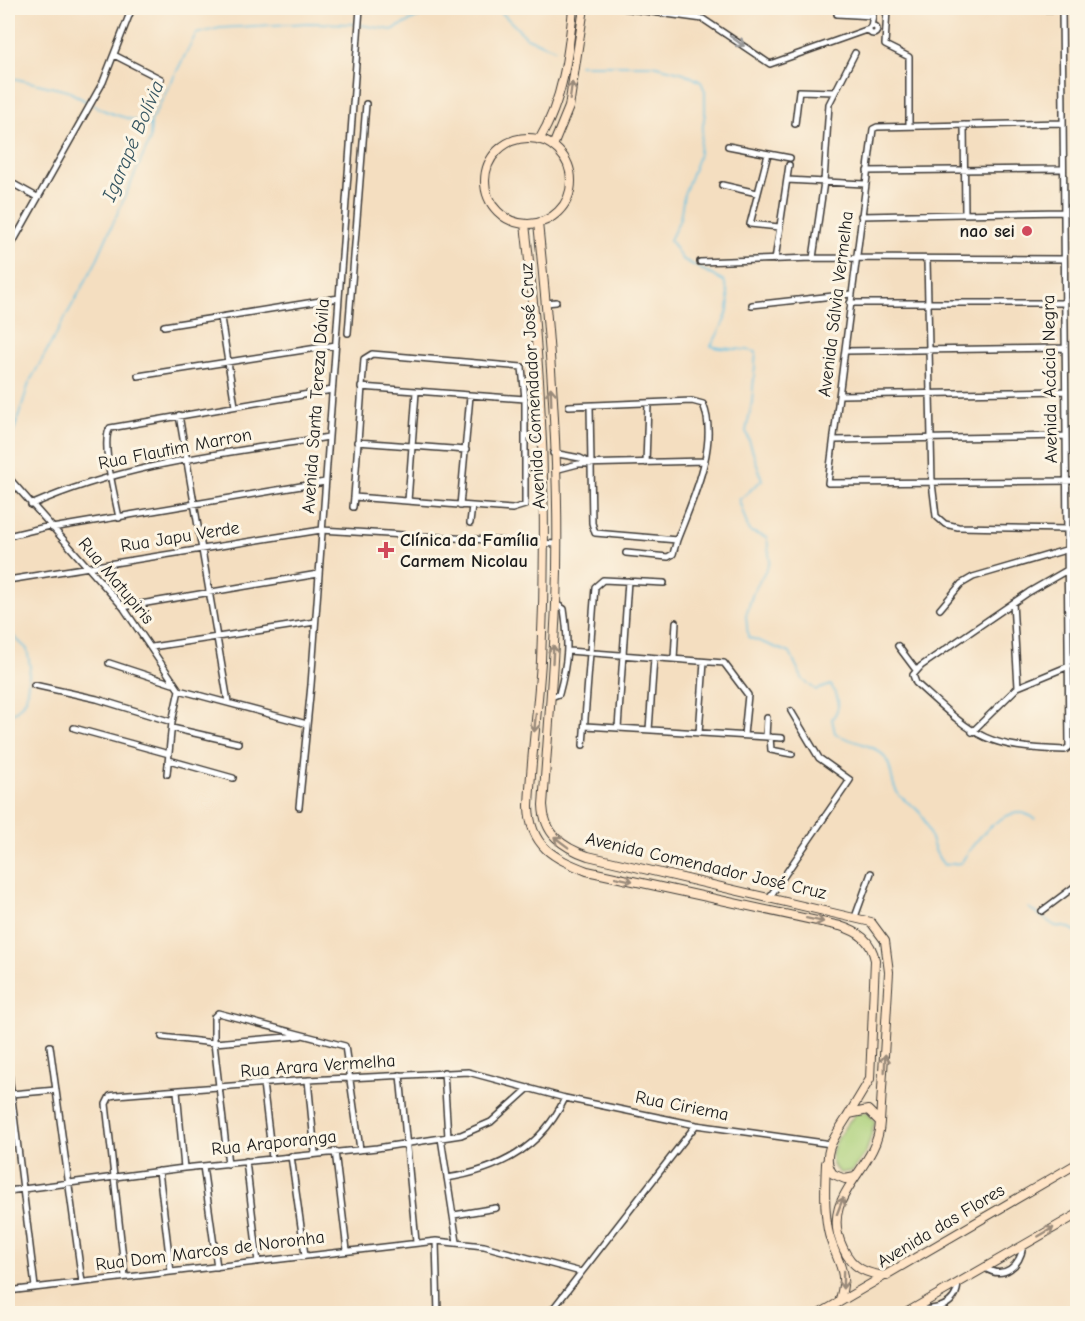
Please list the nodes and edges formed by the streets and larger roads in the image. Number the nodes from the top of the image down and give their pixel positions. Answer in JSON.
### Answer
{"nodes":[{"id":1,"x":132,"y":8,"type":"edge"},
{"id":2,"x":360,"y":8,"type":"edge"},
{"id":3,"x":573,"y":8,"type":"edge"},
{"id":4,"x":584,"y":8,"type":"edge"},
{"id":5,"x":623,"y":8,"type":"edge"},
{"id":6,"x":874,"y":8,"type":"edge"},
{"id":7,"x":1061,"y":8,"type":"edge"},
{"id":8,"x":887,"y":9,"type":"edge"},
{"id":9,"x":837,"y":14,"type":"dead end"},
{"id":10,"x":873,"y":16,"type":"junction"},
{"id":11,"x":855,"y":53,"type":"dead end"},
{"id":12,"x":114,"y":55,"type":"junction"},
{"id":13,"x":161,"y":79,"type":"dead end"},
{"id":14,"x":835,"y":92,"type":"junction"},
{"id":15,"x":366,"y":104,"type":"dead end"},
{"id":16,"x":1061,"y":123,"type":"junction"},
{"id":17,"x":795,"y":124,"type":"dead end"},
{"id":18,"x":964,"y":125,"type":"junction"},
{"id":19,"x":909,"y":126,"type":"junction"},
{"id":20,"x":539,"y":140,"type":"junction"},
{"id":21,"x":553,"y":146,"type":"junction"},
{"id":22,"x":728,"y":146,"type":"dead end"},
{"id":23,"x":768,"y":154,"type":"junction"},
{"id":24,"x":790,"y":158,"type":"dead end"},
{"id":25,"x":789,"y":165,"type":"dead end"},
{"id":26,"x":1061,"y":169,"type":"junction"},
{"id":27,"x":965,"y":170,"type":"junction"},
{"id":28,"x":867,"y":171,"type":"junction"},
{"id":29,"x":787,"y":180,"type":"junction"},
{"id":30,"x":8,"y":181,"type":"edge"},
{"id":31,"x":824,"y":182,"type":"junction"},
{"id":32,"x":864,"y":184,"type":"junction"},
{"id":33,"x":722,"y":185,"type":"dead end"},
{"id":34,"x":758,"y":193,"type":"junction"},
{"id":35,"x":37,"y":197,"type":"junction"},
{"id":36,"x":1062,"y":212,"type":"junction"},
{"id":37,"x":965,"y":214,"type":"junction"},
{"id":38,"x":861,"y":216,"type":"junction"},
{"id":39,"x":538,"y":223,"type":"junction"},
{"id":40,"x":525,"y":224,"type":"junction"},
{"id":41,"x":779,"y":226,"type":"junction"},
{"id":42,"x":8,"y":251,"type":"edge"},
{"id":43,"x":813,"y":258,"type":"junction"},
{"id":44,"x":856,"y":258,"type":"junction"},
{"id":45,"x":927,"y":259,"type":"junction"},
{"id":46,"x":1063,"y":259,"type":"junction"},
{"id":47,"x":775,"y":260,"type":"junction"},
{"id":48,"x":700,"y":262,"type":"dead end"},
{"id":49,"x":850,"y":294,"type":"junction"},
{"id":50,"x":339,"y":298,"type":"junction"},
{"id":51,"x":556,"y":302,"type":"dead end"},
{"id":52,"x":546,"y":303,"type":"junction"},
{"id":53,"x":850,"y":303,"type":"junction"},
{"id":54,"x":1064,"y":303,"type":"junction"},
{"id":55,"x":928,"y":304,"type":"junction"},
{"id":56,"x":752,"y":305,"type":"dead end"},
{"id":57,"x":221,"y":318,"type":"junction"},
{"id":58,"x":164,"y":326,"type":"dead end"},
{"id":59,"x":348,"y":333,"type":"dead end"},
{"id":60,"x":336,"y":345,"type":"junction"},
{"id":61,"x":1064,"y":348,"type":"junction"},
{"id":62,"x":930,"y":350,"type":"junction"},
{"id":63,"x":845,"y":351,"type":"junction"},
{"id":64,"x":229,"y":363,"type":"junction"},
{"id":65,"x":138,"y":376,"type":"dead end"},
{"id":66,"x":361,"y":387,"type":"junction"},
{"id":67,"x":332,"y":390,"type":"junction"},
{"id":68,"x":1064,"y":391,"type":"junction"},
{"id":69,"x":416,"y":392,"type":"junction"},
{"id":70,"x":930,"y":394,"type":"junction"},
{"id":71,"x":841,"y":395,"type":"junction"},
{"id":72,"x":470,"y":396,"type":"junction"},
{"id":73,"x":525,"y":399,"type":"junction"},
{"id":74,"x":648,"y":404,"type":"junction"},
{"id":75,"x":235,"y":406,"type":"junction"},
{"id":76,"x":569,"y":406,"type":"dead end"},
{"id":77,"x":591,"y":406,"type":"junction"},
{"id":78,"x":179,"y":415,"type":"junction"},
{"id":79,"x":540,"y":435,"type":"junction"},
{"id":80,"x":526,"y":436,"type":"junction"},
{"id":81,"x":1066,"y":436,"type":"junction"},
{"id":82,"x":328,"y":437,"type":"junction"},
{"id":83,"x":931,"y":438,"type":"junction"},
{"id":84,"x":834,"y":440,"type":"junction"},
{"id":85,"x":357,"y":442,"type":"junction"},
{"id":86,"x":412,"y":446,"type":"junction"},
{"id":87,"x":466,"y":450,"type":"junction"},
{"id":88,"x":526,"y":450,"type":"junction"},
{"id":89,"x":535,"y":450,"type":"dead end"},
{"id":90,"x":553,"y":453,"type":"junction"},
{"id":91,"x":188,"y":459,"type":"junction"},
{"id":92,"x":705,"y":461,"type":"junction"},
{"id":93,"x":646,"y":463,"type":"junction"},
{"id":94,"x":591,"y":464,"type":"junction"},
{"id":95,"x":554,"y":470,"type":"junction"},
{"id":96,"x":111,"y":475,"type":"junction"},
{"id":97,"x":8,"y":477,"type":"edge"},
{"id":98,"x":1077,"y":481,"type":"edge"},
{"id":99,"x":325,"y":482,"type":"junction"},
{"id":100,"x":1067,"y":482,"type":"junction"},
{"id":101,"x":932,"y":483,"type":"junction"},
{"id":102,"x":354,"y":497,"type":"junction"},
{"id":103,"x":408,"y":501,"type":"junction"},
{"id":104,"x":195,"y":504,"type":"junction"},
{"id":105,"x":31,"y":505,"type":"junction"},
{"id":106,"x":460,"y":506,"type":"junction"},
{"id":107,"x":352,"y":507,"type":"dead end"},
{"id":108,"x":472,"y":507,"type":"junction"},
{"id":109,"x":119,"y":518,"type":"junction"},
{"id":110,"x":470,"y":523,"type":"dead end"},
{"id":111,"x":51,"y":527,"type":"junction"},
{"id":112,"x":1069,"y":529,"type":"junction"},
{"id":113,"x":321,"y":530,"type":"junction"},
{"id":114,"x":8,"y":536,"type":"edge"},
{"id":115,"x":677,"y":540,"type":"junction"},
{"id":116,"x":543,"y":543,"type":"junction"},
{"id":117,"x":556,"y":544,"type":"junction"},
{"id":118,"x":201,"y":549,"type":"junction"},
{"id":119,"x":1068,"y":549,"type":"junction"},
{"id":120,"x":627,"y":553,"type":"dead end"},
{"id":121,"x":87,"y":568,"type":"junction"},
{"id":122,"x":1069,"y":569,"type":"junction"},
{"id":123,"x":318,"y":574,"type":"junction"},
{"id":124,"x":8,"y":580,"type":"edge"},
{"id":125,"x":628,"y":581,"type":"junction"},
{"id":126,"x":664,"y":583,"type":"dead end"},
{"id":127,"x":209,"y":591,"type":"junction"},
{"id":128,"x":1013,"y":603,"type":"junction"},
{"id":129,"x":556,"y":604,"type":"junction"},
{"id":130,"x":123,"y":607,"type":"junction"},
{"id":131,"x":940,"y":609,"type":"dead end"},
{"id":132,"x":315,"y":622,"type":"junction"},
{"id":133,"x":676,"y":622,"type":"dead end"},
{"id":134,"x":218,"y":636,"type":"junction"},
{"id":135,"x":898,"y":646,"type":"dead end"},
{"id":136,"x":152,"y":647,"type":"junction"},
{"id":137,"x":568,"y":651,"type":"junction"},
{"id":138,"x":590,"y":653,"type":"junction"},
{"id":139,"x":623,"y":656,"type":"junction"},
{"id":140,"x":654,"y":658,"type":"junction"},
{"id":141,"x":674,"y":659,"type":"junction"},
{"id":142,"x":704,"y":662,"type":"junction"},
{"id":143,"x":109,"y":663,"type":"dead end"},
{"id":144,"x":1069,"y":666,"type":"junction"},
{"id":145,"x":916,"y":670,"type":"junction"},
{"id":146,"x":173,"y":684,"type":"junction"},
{"id":147,"x":34,"y":685,"type":"dead end"},
{"id":148,"x":1018,"y":687,"type":"junction"},
{"id":149,"x":179,"y":690,"type":"junction"},
{"id":150,"x":551,"y":697,"type":"junction"},
{"id":151,"x":228,"y":702,"type":"junction"},
{"id":152,"x":791,"y":711,"type":"dead end"},
{"id":153,"x":767,"y":718,"type":"dead end"},
{"id":154,"x":307,"y":724,"type":"junction"},
{"id":155,"x":172,"y":725,"type":"junction"},
{"id":156,"x":585,"y":726,"type":"junction"},
{"id":157,"x":74,"y":728,"type":"dead end"},
{"id":158,"x":618,"y":728,"type":"junction"},
{"id":159,"x":649,"y":729,"type":"junction"},
{"id":160,"x":699,"y":732,"type":"junction"},
{"id":161,"x":972,"y":732,"type":"junction"},
{"id":162,"x":1071,"y":733,"type":"junction"},
{"id":163,"x":744,"y":735,"type":"junction"},
{"id":164,"x":1077,"y":735,"type":"edge"},
{"id":165,"x":768,"y":737,"type":"junction"},
{"id":166,"x":782,"y":738,"type":"dead end"},
{"id":167,"x":238,"y":743,"type":"dead end"},
{"id":168,"x":583,"y":745,"type":"dead end"},
{"id":169,"x":792,"y":754,"type":"dead end"},
{"id":170,"x":169,"y":757,"type":"junction"},
{"id":171,"x":167,"y":774,"type":"dead end"},
{"id":172,"x":233,"y":778,"type":"dead end"},
{"id":173,"x":298,"y":807,"type":"dead end"},
{"id":174,"x":871,"y":873,"type":"dead end"},
{"id":175,"x":1077,"y":884,"type":"edge"},
{"id":176,"x":769,"y":898,"type":"junction"},
{"id":177,"x":1042,"y":911,"type":"dead end"},
{"id":178,"x":855,"y":916,"type":"junction"},
{"id":179,"x":304,"y":1036,"type":"junction"},
{"id":180,"x":162,"y":1037,"type":"dead end"},
{"id":181,"x":214,"y":1043,"type":"junction"},
{"id":182,"x":50,"y":1046,"type":"dead end"},
{"id":183,"x":8,"y":1066,"type":"edge"},
{"id":184,"x":444,"y":1072,"type":"junction"},
{"id":185,"x":400,"y":1075,"type":"junction"},
{"id":186,"x":351,"y":1078,"type":"junction"},
{"id":187,"x":308,"y":1080,"type":"junction"},
{"id":188,"x":263,"y":1083,"type":"junction"},
{"id":189,"x":220,"y":1088,"type":"junction"},
{"id":190,"x":529,"y":1088,"type":"junction"},
{"id":191,"x":56,"y":1090,"type":"junction"},
{"id":192,"x":177,"y":1091,"type":"junction"},
{"id":193,"x":11,"y":1094,"type":"junction"},
{"id":194,"x":565,"y":1098,"type":"junction"},
{"id":195,"x":849,"y":1114,"type":"junction"},
{"id":196,"x":880,"y":1122,"type":"junction"},
{"id":197,"x":696,"y":1125,"type":"junction"},
{"id":198,"x":448,"y":1137,"type":"junction"},
{"id":199,"x":441,"y":1138,"type":"junction"},
{"id":200,"x":406,"y":1144,"type":"junction"},
{"id":201,"x":831,"y":1144,"type":"junction"},
{"id":202,"x":360,"y":1149,"type":"junction"},
{"id":203,"x":335,"y":1151,"type":"junction"},
{"id":204,"x":315,"y":1154,"type":"junction"},
{"id":205,"x":291,"y":1156,"type":"junction"},
{"id":206,"x":272,"y":1158,"type":"junction"},
{"id":207,"x":246,"y":1161,"type":"junction"},
{"id":208,"x":826,"y":1161,"type":"junction"},
{"id":209,"x":1077,"y":1163,"type":"edge"},
{"id":210,"x":228,"y":1164,"type":"junction"},
{"id":211,"x":203,"y":1166,"type":"junction"},
{"id":212,"x":184,"y":1168,"type":"junction"},
{"id":213,"x":159,"y":1172,"type":"junction"},
{"id":214,"x":114,"y":1177,"type":"junction"},
{"id":215,"x":855,"y":1177,"type":"junction"},
{"id":216,"x":447,"y":1178,"type":"junction"},
{"id":217,"x":68,"y":1183,"type":"junction"},
{"id":218,"x":23,"y":1189,"type":"junction"},
{"id":219,"x":8,"y":1191,"type":"edge"},
{"id":220,"x":496,"y":1208,"type":"dead end"},
{"id":221,"x":1077,"y":1214,"type":"edge"},
{"id":222,"x":454,"y":1215,"type":"junction"},
{"id":223,"x":416,"y":1242,"type":"junction"},
{"id":224,"x":435,"y":1242,"type":"junction"},
{"id":225,"x":457,"y":1242,"type":"junction"},
{"id":226,"x":1023,"y":1245,"type":"junction"},
{"id":227,"x":346,"y":1250,"type":"junction"},
{"id":228,"x":304,"y":1255,"type":"junction"},
{"id":229,"x":258,"y":1262,"type":"junction"},
{"id":230,"x":217,"y":1267,"type":"junction"},
{"id":231,"x":985,"y":1268,"type":"junction"},
{"id":232,"x":171,"y":1272,"type":"junction"},
{"id":233,"x":581,"y":1272,"type":"junction"},
{"id":234,"x":125,"y":1276,"type":"junction"},
{"id":235,"x":887,"y":1276,"type":"junction"},
{"id":236,"x":82,"y":1282,"type":"junction"},
{"id":237,"x":958,"y":1283,"type":"junction"},
{"id":238,"x":35,"y":1287,"type":"junction"},
{"id":239,"x":8,"y":1292,"type":"edge"},
{"id":240,"x":839,"y":1302,"type":"junction"},
{"id":241,"x":909,"y":1312,"type":"edge"},
{"id":242,"x":438,"y":1314,"type":"edge"},
{"id":243,"x":549,"y":1314,"type":"edge"},
{"id":244,"x":819,"y":1314,"type":"edge"}],
"edges":[{"from":1,"to":12,"type":"street"},
{"from":2,"to":50,"type":"street","name":"Avenida Santa Tereza Dávila"},
{"from":3,"to":20,"type":"street"},
{"from":21,"to":4,"type":"street","one_way":true},
{"from":5,"to":10,"type":"street","one_way":true},
{"from":6,"to":10,"type":"street"},
{"from":7,"to":8,"type":"street"},
{"from":7,"to":16,"type":"street","name":"Avenida Acácia Negra"},
{"from":8,"to":19,"type":"street"},
{"from":9,"to":10,"type":"street"},
{"from":11,"to":14,"type":"street"},
{"from":12,"to":13,"type":"street"},
{"from":12,"to":35,"type":"street"},
{"from":14,"to":17,"type":"street"},
{"from":14,"to":31,"type":"street"},
{"from":15,"to":59,"type":"street"},
{"from":16,"to":18,"type":"street"},
{"from":16,"to":26,"type":"street","name":"Avenida Acácia Negra"},
{"from":18,"to":19,"type":"street"},
{"from":18,"to":27,"type":"street"},
{"from":19,"to":28,"type":"street","name":"Avenida Sálvia Vermelha"},
{"from":20,"to":21,"type":"street"},
{"from":20,"to":40,"type":"street"},
{"from":21,"to":39,"type":"street"},
{"from":22,"to":23,"type":"street"},
{"from":23,"to":24,"type":"street"},
{"from":23,"to":34,"type":"street"},
{"from":25,"to":29,"type":"street"},
{"from":26,"to":27,"type":"street"},
{"from":26,"to":36,"type":"street","name":"Avenida Acácia Negra"},
{"from":27,"to":28,"type":"street"},
{"from":27,"to":37,"type":"street"},
{"from":28,"to":32,"type":"street","name":"Avenida Sálvia Vermelha"},
{"from":29,"to":31,"type":"street"},
{"from":29,"to":41,"type":"street"},
{"from":30,"to":35,"type":"street"},
{"from":31,"to":32,"type":"street"},
{"from":31,"to":43,"type":"street"},
{"from":32,"to":38,"type":"street","name":"Avenida Sálvia Vermelha"},
{"from":33,"to":34,"type":"street"},
{"from":34,"to":41,"type":"street"},
{"from":35,"to":42,"type":"street"},
{"from":36,"to":37,"type":"street"},
{"from":36,"to":46,"type":"street","name":"Avenida Acácia Negra"},
{"from":37,"to":38,"type":"street"},
{"from":38,"to":44,"type":"street","name":"Avenida Sálvia Vermelha"},
{"from":39,"to":40,"type":"street"},
{"from":39,"to":52,"type":"street","name":"Avenida Comendador José Cruz"},
{"from":40,"to":79,"type":"street","name":"Avenida Comendador José Cruz"},
{"from":41,"to":47,"type":"street"},
{"from":43,"to":44,"type":"street"},
{"from":43,"to":47,"type":"street"},
{"from":44,"to":45,"type":"street"},
{"from":44,"to":49,"type":"street","name":"Avenida Sálvia Vermelha"},
{"from":45,"to":46,"type":"street"},
{"from":45,"to":55,"type":"street"},
{"from":46,"to":54,"type":"street","name":"Avenida Acácia Negra"},
{"from":47,"to":48,"type":"street"},
{"from":49,"to":53,"type":"street","name":"Avenida Sálvia Vermelha"},
{"from":49,"to":56,"type":"street"},
{"from":50,"to":57,"type":"street"},
{"from":50,"to":60,"type":"street","name":"Avenida Santa Tereza Dávila"},
{"from":51,"to":52,"type":"street"},
{"from":90,"to":52,"type":"street","name":"Avenida Comendador José Cruz","one_way":true},
{"from":53,"to":55,"type":"street"},
{"from":53,"to":63,"type":"street","name":"Avenida Sálvia Vermelha"},
{"from":54,"to":55,"type":"street"},
{"from":54,"to":61,"type":"street","name":"Avenida Acácia Negra"},
{"from":55,"to":62,"type":"street"},
{"from":57,"to":58,"type":"street"},
{"from":57,"to":64,"type":"street"},
{"from":60,"to":64,"type":"street"},
{"from":60,"to":67,"type":"street","name":"Avenida Santa Tereza Dávila"},
{"from":61,"to":62,"type":"street"},
{"from":61,"to":68,"type":"street","name":"Avenida Acácia Negra"},
{"from":62,"to":63,"type":"street"},
{"from":62,"to":70,"type":"street"},
{"from":63,"to":71,"type":"street","name":"Avenida Sálvia Vermelha"},
{"from":64,"to":65,"type":"street"},
{"from":64,"to":75,"type":"street"},
{"from":66,"to":69,"type":"street"},
{"from":66,"to":73,"type":"street"},
{"from":66,"to":85,"type":"street"},
{"from":67,"to":75,"type":"street"},
{"from":67,"to":82,"type":"street","name":"Avenida Santa Tereza Dávila"},
{"from":68,"to":70,"type":"street"},
{"from":68,"to":81,"type":"street","name":"Avenida Acácia Negra"},
{"from":69,"to":72,"type":"street"},
{"from":69,"to":86,"type":"street"},
{"from":70,"to":71,"type":"street"},
{"from":70,"to":83,"type":"street"},
{"from":71,"to":84,"type":"street","name":"Avenida Sálvia Vermelha"},
{"from":72,"to":73,"type":"street"},
{"from":72,"to":87,"type":"street"},
{"from":73,"to":80,"type":"street"},
{"from":74,"to":77,"type":"street"},
{"from":74,"to":92,"type":"street"},
{"from":74,"to":93,"type":"street"},
{"from":75,"to":78,"type":"street"},
{"from":76,"to":77,"type":"street"},
{"from":77,"to":94,"type":"street"},
{"from":78,"to":91,"type":"street"},
{"from":78,"to":96,"type":"street"},
{"from":79,"to":80,"type":"street"},
{"from":79,"to":116,"type":"street","name":"Avenida Comendador José Cruz"},
{"from":80,"to":88,"type":"street"},
{"from":81,"to":83,"type":"street"},
{"from":81,"to":100,"type":"street","name":"Avenida Acácia Negra"},
{"from":82,"to":91,"type":"street","name":"Rua Flautim Marron"},
{"from":82,"to":99,"type":"street","name":"Avenida Santa Tereza Dávila"},
{"from":83,"to":84,"type":"street"},
{"from":83,"to":101,"type":"street"},
{"from":84,"to":101,"type":"street","name":"Avenida Sálvia Vermelha"},
{"from":85,"to":86,"type":"street"},
{"from":85,"to":102,"type":"street"},
{"from":86,"to":87,"type":"street"},
{"from":86,"to":103,"type":"street"},
{"from":87,"to":106,"type":"street"},
{"from":88,"to":89,"type":"street"},
{"from":88,"to":108,"type":"street"},
{"from":90,"to":94,"type":"street"},
{"from":90,"to":95,"type":"street","name":"Avenida Comendador José Cruz"},
{"from":91,"to":96,"type":"street","name":"Rua Flautim Marron"},
{"from":91,"to":104,"type":"street"},
{"from":92,"to":93,"type":"street"},
{"from":92,"to":115,"type":"street"},
{"from":93,"to":94,"type":"street"},
{"from":94,"to":95,"type":"street"},
{"from":94,"to":115,"type":"street"},
{"from":95,"to":117,"type":"street","name":"Avenida Comendador José Cruz"},
{"from":96,"to":105,"type":"street","name":"Rua Flautim Marron"},
{"from":96,"to":109,"type":"street"},
{"from":97,"to":105,"type":"street","name":"Rua Matupiris"},
{"from":98,"to":100,"type":"street"},
{"from":99,"to":104,"type":"street"},
{"from":99,"to":113,"type":"street","name":"Avenida Santa Tereza Dávila"},
{"from":100,"to":101,"type":"street"},
{"from":100,"to":112,"type":"street","name":"Avenida Acácia Negra"},
{"from":101,"to":112,"type":"street"},
{"from":102,"to":103,"type":"street"},
{"from":102,"to":107,"type":"street"},
{"from":103,"to":106,"type":"street"},
{"from":104,"to":109,"type":"street"},
{"from":104,"to":118,"type":"street"},
{"from":105,"to":111,"type":"street","name":"Rua Matupiris"},
{"from":106,"to":108,"type":"street"},
{"from":108,"to":110,"type":"street"},
{"from":109,"to":111,"type":"street"},
{"from":111,"to":114,"type":"street"},
{"from":111,"to":121,"type":"street","name":"Rua Matupiris"},
{"from":112,"to":119,"type":"street","name":"Avenida Acácia Negra"},
{"from":113,"to":116,"type":"street","name":"Rua Japu Verde"},
{"from":113,"to":118,"type":"street","name":"Rua Japu Verde"},
{"from":113,"to":123,"type":"street","name":"Avenida Santa Tereza Dávila"},
{"from":115,"to":120,"type":"street"},
{"from":116,"to":117,"type":"street","name":"Rua Japu Verde"},
{"from":116,"to":195,"type":"street","name":"Avenida Comendador José Cruz","one_way":true},
{"from":117,"to":129,"type":"street","name":"Avenida Comendador José Cruz"},
{"from":118,"to":121,"type":"street","name":"Rua Japu Verde"},
{"from":118,"to":127,"type":"street"},
{"from":119,"to":122,"type":"street","name":"Avenida Acácia Negra"},
{"from":119,"to":131,"type":"street"},
{"from":121,"to":124,"type":"street","name":"Rua Japu Verde"},
{"from":121,"to":130,"type":"street","name":"Rua Matupiris"},
{"from":122,"to":128,"type":"street"},
{"from":122,"to":144,"type":"street","name":"Avenida Acácia Negra"},
{"from":123,"to":127,"type":"street"},
{"from":123,"to":132,"type":"street","name":"Avenida Santa Tereza Dávila"},
{"from":125,"to":126,"type":"street"},
{"from":125,"to":138,"type":"street"},
{"from":125,"to":139,"type":"street"},
{"from":127,"to":130,"type":"street"},
{"from":127,"to":134,"type":"street"},
{"from":128,"to":145,"type":"street"},
{"from":128,"to":148,"type":"street"},
{"from":129,"to":137,"type":"street"},
{"from":150,"to":129,"type":"street","name":"Avenida Comendador José Cruz","one_way":true},
{"from":130,"to":136,"type":"street","name":"Rua Matupiris"},
{"from":132,"to":134,"type":"street"},
{"from":132,"to":154,"type":"street","name":"Avenida Santa Tereza Dávila"},
{"from":133,"to":141,"type":"street"},
{"from":134,"to":136,"type":"street"},
{"from":134,"to":151,"type":"street"},
{"from":135,"to":145,"type":"street"},
{"from":136,"to":146,"type":"street","name":"Rua Matupiris"},
{"from":137,"to":138,"type":"street"},
{"from":137,"to":150,"type":"street"},
{"from":138,"to":139,"type":"street"},
{"from":138,"to":156,"type":"street"},
{"from":139,"to":140,"type":"street"},
{"from":139,"to":158,"type":"street"},
{"from":140,"to":141,"type":"street"},
{"from":140,"to":159,"type":"street"},
{"from":141,"to":142,"type":"street"},
{"from":142,"to":160,"type":"street"},
{"from":142,"to":163,"type":"street"},
{"from":143,"to":146,"type":"street"},
{"from":144,"to":148,"type":"street"},
{"from":144,"to":162,"type":"street","name":"Avenida Acácia Negra"},
{"from":145,"to":161,"type":"street"},
{"from":146,"to":149,"type":"street","name":"Rua Matupiris"},
{"from":147,"to":155,"type":"street"},
{"from":148,"to":161,"type":"street"},
{"from":149,"to":151,"type":"street"},
{"from":149,"to":155,"type":"street"},
{"from":176,"to":150,"type":"street","name":"Avenida Comendador José Cruz","one_way":true},
{"from":151,"to":154,"type":"street"},
{"from":152,"to":176,"type":"street"},
{"from":153,"to":165,"type":"street"},
{"from":154,"to":173,"type":"street","name":"Avenida Santa Tereza Dávila"},
{"from":155,"to":167,"type":"street"},
{"from":155,"to":170,"type":"street"},
{"from":156,"to":158,"type":"street"},
{"from":156,"to":168,"type":"street"},
{"from":157,"to":170,"type":"street"},
{"from":158,"to":159,"type":"street"},
{"from":159,"to":160,"type":"street"},
{"from":160,"to":163,"type":"street"},
{"from":161,"to":162,"type":"street","name":"Avenida Acácia Negra"},
{"from":162,"to":164,"type":"street"},
{"from":163,"to":165,"type":"street"},
{"from":165,"to":166,"type":"street"},
{"from":165,"to":169,"type":"street"},
{"from":170,"to":171,"type":"street"},
{"from":170,"to":172,"type":"street"},
{"from":174,"to":178,"type":"street"},
{"from":175,"to":177,"type":"street"},
{"from":176,"to":178,"type":"street","name":"Avenida Comendador José Cruz"},
{"from":196,"to":178,"type":"street","name":"Avenida Comendador José Cruz","one_way":true},
{"from":179,"to":181,"type":"street"},
{"from":179,"to":181,"type":"street"},
{"from":179,"to":186,"type":"street"},
{"from":180,"to":181,"type":"street"},
{"from":181,"to":189,"type":"street"},
{"from":182,"to":191,"type":"street"},
{"from":183,"to":193,"type":"street"},
{"from":184,"to":185,"type":"street","name":"Rua Arara Vermelha"},
{"from":184,"to":190,"type":"street","name":"Rua Arara Vermelha"},
{"from":184,"to":198,"type":"street"},
{"from":185,"to":186,"type":"street","name":"Rua Arara Vermelha"},
{"from":185,"to":200,"type":"street"},
{"from":186,"to":187,"type":"street","name":"Rua Arara Vermelha"},
{"from":186,"to":202,"type":"street"},
{"from":187,"to":188,"type":"street","name":"Rua Arara Vermelha"},
{"from":187,"to":204,"type":"street"},
{"from":188,"to":189,"type":"street","name":"Rua Arara Vermelha"},
{"from":188,"to":206,"type":"street"},
{"from":189,"to":192,"type":"street","name":"Rua Arara Vermelha"},
{"from":189,"to":210,"type":"street"},
{"from":190,"to":194,"type":"street","name":"Rua Ciriema"},
{"from":190,"to":198,"type":"street","name":"Rua Araporanga"},
{"from":191,"to":193,"type":"street"},
{"from":191,"to":217,"type":"street"},
{"from":192,"to":212,"type":"street"},
{"from":192,"to":214,"type":"street","name":"Rua Arara Vermelha"},
{"from":193,"to":218,"type":"street"},
{"from":194,"to":197,"type":"street","name":"Rua Ciriema"},
{"from":194,"to":216,"type":"street"},
{"from":195,"to":196,"type":"street"},
{"from":195,"to":201,"type":"street","name":"Avenida Comendador José Cruz"},
{"from":196,"to":215,"type":"street","name":"Avenida Comendador José Cruz"},
{"from":197,"to":201,"type":"street","name":"Rua Ciriema"},
{"from":197,"to":233,"type":"street"},
{"from":198,"to":199,"type":"street","name":"Rua Araporanga"},
{"from":199,"to":200,"type":"street","name":"Rua Araporanga"},
{"from":199,"to":216,"type":"street"},
{"from":200,"to":202,"type":"street","name":"Rua Araporanga"},
{"from":200,"to":223,"type":"street"},
{"from":201,"to":208,"type":"street","name":"Avenida Comendador José Cruz"},
{"from":202,"to":203,"type":"street","name":"Rua Araporanga"},
{"from":203,"to":204,"type":"street","name":"Rua Araporanga"},
{"from":203,"to":227,"type":"street"},
{"from":204,"to":205,"type":"street","name":"Rua Araporanga"},
{"from":205,"to":206,"type":"street","name":"Rua Araporanga"},
{"from":205,"to":228,"type":"street"},
{"from":206,"to":207,"type":"street","name":"Rua Araporanga"},
{"from":207,"to":210,"type":"street","name":"Rua Araporanga"},
{"from":207,"to":229,"type":"street"},
{"from":208,"to":215,"type":"street"},
{"from":208,"to":240,"type":"street","one_way":true},
{"from":209,"to":235,"type":"street","name":"Avenida das Flores"},
{"from":210,"to":211,"type":"street","name":"Rua Araporanga"},
{"from":211,"to":212,"type":"street","name":"Rua Araporanga"},
{"from":211,"to":230,"type":"street"},
{"from":212,"to":213,"type":"street","name":"Rua Araporanga"},
{"from":213,"to":214,"type":"street","name":"Rua Araporanga"},
{"from":213,"to":232,"type":"street"},
{"from":214,"to":217,"type":"street","name":"Rua Araporanga"},
{"from":214,"to":234,"type":"street"},
{"from":235,"to":215,"type":"street","one_way":true},
{"from":216,"to":222,"type":"street"},
{"from":217,"to":218,"type":"street","name":"Rua Araporanga"},
{"from":217,"to":236,"type":"street"},
{"from":218,"to":219,"type":"street","name":"Rua Araporanga"},
{"from":218,"to":238,"type":"street"},
{"from":220,"to":222,"type":"street"},
{"from":226,"to":221,"type":"street","one_way":true},
{"from":222,"to":225,"type":"street"},
{"from":223,"to":224,"type":"street","name":"Rua Dom Marcos de Noronha"},
{"from":223,"to":227,"type":"street","name":"Rua Dom Marcos de Noronha"},
{"from":224,"to":225,"type":"street","name":"Rua Dom Marcos de Noronha"},
{"from":224,"to":242,"type":"street"},
{"from":225,"to":233,"type":"street","name":"Rua Dom Marcos de Noronha"},
{"from":226,"to":231,"type":"street"},
{"from":226,"to":231,"type":"street"},
{"from":227,"to":228,"type":"street","name":"Rua Dom Marcos de Noronha"},
{"from":228,"to":229,"type":"street","name":"Rua Dom Marcos de Noronha"},
{"from":229,"to":230,"type":"street","name":"Rua Dom Marcos de Noronha"},
{"from":230,"to":232,"type":"street","name":"Rua Dom Marcos de Noronha"},
{"from":231,"to":237,"type":"street"},
{"from":232,"to":234,"type":"street","name":"Rua Dom Marcos de Noronha"},
{"from":233,"to":243,"type":"street"},
{"from":234,"to":236,"type":"street","name":"Rua Dom Marcos de Noronha"},
{"from":235,"to":240,"type":"street","name":"Avenida das Flores"},
{"from":236,"to":238,"type":"street","name":"Rua Dom Marcos de Noronha"},
{"from":237,"to":241,"type":"street"},
{"from":237,"to":241,"type":"street"},
{"from":238,"to":239,"type":"street","name":"Rua Dom Marcos de Noronha"},
{"from":240,"to":244,"type":"street","name":"Avenida das Flores"}]}
